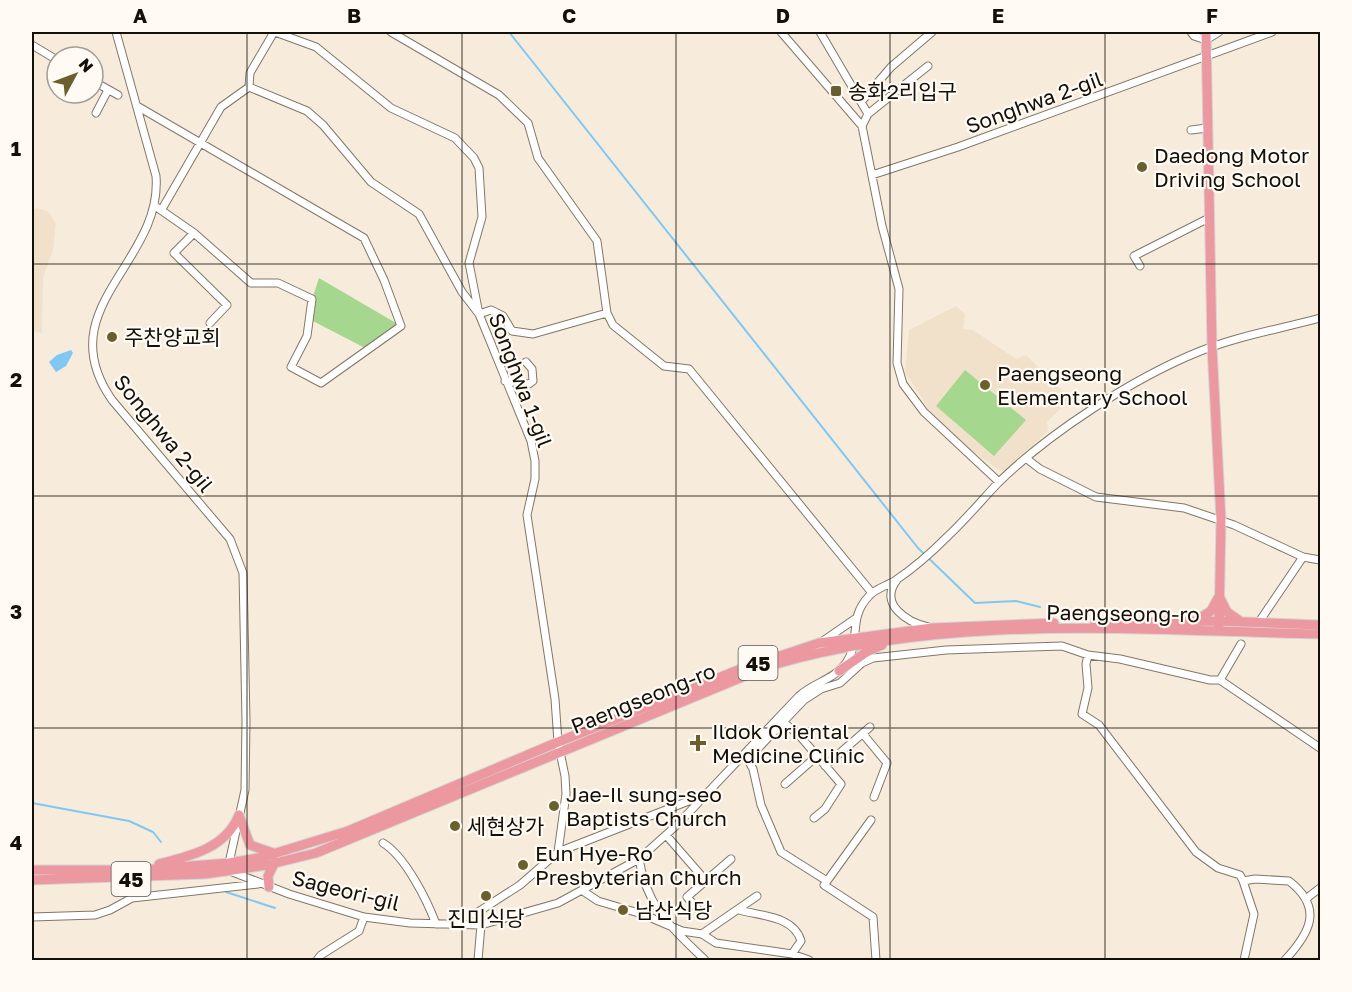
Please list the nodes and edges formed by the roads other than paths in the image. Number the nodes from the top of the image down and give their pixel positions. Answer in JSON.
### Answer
{"nodes":[{"id":1,"x":116,"y":32,"type":"edge"},
{"id":2,"x":275,"y":32,"type":"edge"},
{"id":3,"x":391,"y":32,"type":"edge"},
{"id":4,"x":781,"y":32,"type":"edge"},
{"id":5,"x":820,"y":32,"type":"edge"},
{"id":6,"x":932,"y":32,"type":"edge"},
{"id":7,"x":1191,"y":32,"type":"edge"},
{"id":8,"x":1219,"y":32,"type":"edge"},
{"id":9,"x":1272,"y":32,"type":"edge"},
{"id":10,"x":1206,"y":36,"type":"edge"},
{"id":11,"x":32,"y":45,"type":"edge"},
{"id":12,"x":45,"y":53,"type":"edge"},
{"id":13,"x":1206,"y":57,"type":"junction"},
{"id":14,"x":928,"y":66,"type":"dead end"},
{"id":15,"x":249,"y":87,"type":"junction"},
{"id":16,"x":105,"y":88,"type":"edge"},
{"id":17,"x":108,"y":90,"type":"junction"},
{"id":18,"x":118,"y":95,"type":"dead end"},
{"id":19,"x":861,"y":102,"type":"junction"},
{"id":20,"x":137,"y":106,"type":"junction"},
{"id":21,"x":96,"y":113,"type":"dead end"},
{"id":22,"x":868,"y":114,"type":"junction"},
{"id":23,"x":862,"y":126,"type":"junction"},
{"id":24,"x":1208,"y":128,"type":"junction"},
{"id":25,"x":1191,"y":130,"type":"dead end"},
{"id":26,"x":200,"y":142,"type":"junction"},
{"id":27,"x":872,"y":175,"type":"junction"},
{"id":28,"x":159,"y":208,"type":"junction"},
{"id":29,"x":1209,"y":218,"type":"junction"},
{"id":30,"x":194,"y":233,"type":"junction"},
{"id":31,"x":1140,"y":266,"type":"dead end"},
{"id":32,"x":607,"y":313,"type":"junction"},
{"id":33,"x":479,"y":314,"type":"junction"},
{"id":34,"x":1320,"y":318,"type":"edge"},
{"id":35,"x":210,"y":323,"type":"dead end"},
{"id":36,"x":1212,"y":347,"type":"junction"},
{"id":37,"x":526,"y":362,"type":"dead end"},
{"id":38,"x":505,"y":381,"type":"junction"},
{"id":39,"x":1027,"y":459,"type":"junction"},
{"id":40,"x":999,"y":482,"type":"junction"},
{"id":41,"x":1221,"y":520,"type":"junction"},
{"id":42,"x":1303,"y":557,"type":"junction"},
{"id":43,"x":1319,"y":559,"type":"edge"},
{"id":44,"x":897,"y":580,"type":"junction"},
{"id":45,"x":872,"y":593,"type":"junction"},
{"id":46,"x":1219,"y":596,"type":"junction"},
{"id":47,"x":855,"y":619,"type":"junction"},
{"id":48,"x":1261,"y":619,"type":"dead end"},
{"id":49,"x":1192,"y":621,"type":"junction"},
{"id":50,"x":1219,"y":621,"type":"junction"},
{"id":51,"x":1241,"y":622,"type":"junction"},
{"id":52,"x":1320,"y":625,"type":"edge"},
{"id":53,"x":932,"y":628,"type":"junction"},
{"id":54,"x":1219,"y":632,"type":"junction"},
{"id":55,"x":947,"y":633,"type":"junction"},
{"id":56,"x":1320,"y":634,"type":"edge"},
{"id":57,"x":854,"y":641,"type":"junction"},
{"id":58,"x":891,"y":641,"type":"junction"},
{"id":59,"x":819,"y":643,"type":"junction"},
{"id":60,"x":1241,"y":644,"type":"dead end"},
{"id":61,"x":946,"y":650,"type":"junction"},
{"id":62,"x":1088,"y":655,"type":"junction"},
{"id":63,"x":839,"y":671,"type":"junction"},
{"id":64,"x":1220,"y":680,"type":"junction"},
{"id":65,"x":783,"y":722,"type":"junction"},
{"id":66,"x":870,"y":727,"type":"dead end"},
{"id":67,"x":863,"y":734,"type":"junction"},
{"id":68,"x":558,"y":742,"type":"junction"},
{"id":69,"x":1320,"y":748,"type":"edge"},
{"id":70,"x":561,"y":752,"type":"junction"},
{"id":71,"x":746,"y":756,"type":"junction"},
{"id":72,"x":817,"y":756,"type":"junction"},
{"id":73,"x":825,"y":766,"type":"junction"},
{"id":74,"x":785,"y":784,"type":"dead end"},
{"id":75,"x":706,"y":794,"type":"junction"},
{"id":76,"x":874,"y":797,"type":"dead end"},
{"id":77,"x":239,"y":814,"type":"junction"},
{"id":78,"x":814,"y":818,"type":"dead end"},
{"id":79,"x":871,"y":820,"type":"dead end"},
{"id":80,"x":666,"y":835,"type":"junction"},
{"id":81,"x":382,"y":843,"type":"dead end"},
{"id":82,"x":558,"y":852,"type":"junction"},
{"id":83,"x":275,"y":858,"type":"junction"},
{"id":84,"x":639,"y":859,"type":"junction"},
{"id":85,"x":731,"y":859,"type":"dead end"},
{"id":86,"x":229,"y":867,"type":"junction"},
{"id":87,"x":32,"y":870,"type":"edge"},
{"id":88,"x":125,"y":870,"type":"junction"},
{"id":89,"x":32,"y":880,"type":"edge"},
{"id":90,"x":827,"y":880,"type":"junction"},
{"id":91,"x":706,"y":881,"type":"junction"},
{"id":92,"x":1243,"y":881,"type":"junction"},
{"id":93,"x":265,"y":885,"type":"junction"},
{"id":94,"x":1320,"y":888,"type":"edge"},
{"id":95,"x":583,"y":891,"type":"junction"},
{"id":96,"x":757,"y":896,"type":"dead end"},
{"id":97,"x":1307,"y":898,"type":"junction"},
{"id":98,"x":739,"y":910,"type":"junction"},
{"id":99,"x":701,"y":913,"type":"dead end"},
{"id":100,"x":32,"y":917,"type":"edge"},
{"id":101,"x":364,"y":917,"type":"junction"},
{"id":102,"x":436,"y":924,"type":"junction"},
{"id":103,"x":482,"y":925,"type":"junction"},
{"id":104,"x":669,"y":925,"type":"junction"},
{"id":105,"x":702,"y":934,"type":"junction"},
{"id":106,"x":792,"y":954,"type":"junction"},
{"id":107,"x":317,"y":960,"type":"edge"},
{"id":108,"x":478,"y":960,"type":"edge"},
{"id":109,"x":705,"y":960,"type":"edge"},
{"id":110,"x":808,"y":960,"type":"edge"},
{"id":111,"x":876,"y":960,"type":"edge"},
{"id":112,"x":1244,"y":960,"type":"edge"},
{"id":113,"x":1285,"y":960,"type":"edge"}],
"edges":[{"from":1,"to":20,"type":"street","name":"Songhwa 2-gil"},
{"from":2,"to":15,"type":"street"},
{"from":2,"to":33,"type":"street"},
{"from":3,"to":32,"type":"street"},
{"from":4,"to":23,"type":"street"},
{"from":5,"to":19,"type":"street"},
{"from":6,"to":19,"type":"street"},
{"from":7,"to":10,"type":"street"},
{"from":8,"to":10,"type":"street"},
{"from":9,"to":13,"type":"street","name":"Songhwa 2-gil"},
{"from":10,"to":13,"type":"main road"},
{"from":11,"to":12,"type":"street"},
{"from":13,"to":24,"type":"main road"},
{"from":13,"to":27,"type":"street","name":"Songhwa 2-gil"},
{"from":14,"to":22,"type":"street"},
{"from":15,"to":26,"type":"street"},
{"from":15,"to":33,"type":"street","name":"Songhwa 1-gil"},
{"from":16,"to":17,"type":"street"},
{"from":17,"to":18,"type":"street"},
{"from":17,"to":21,"type":"street"},
{"from":19,"to":22,"type":"street"},
{"from":20,"to":26,"type":"street"},
{"from":20,"to":28,"type":"street","name":"Songhwa 2-gil"},
{"from":22,"to":23,"type":"street"},
{"from":23,"to":27,"type":"street"},
{"from":24,"to":25,"type":"street"},
{"from":24,"to":29,"type":"main road"},
{"from":26,"to":28,"type":"street"},
{"from":26,"to":30,"type":"street"},
{"from":27,"to":40,"type":"street"},
{"from":28,"to":30,"type":"street"},
{"from":28,"to":77,"type":"street","name":"Songhwa 2-gil"},
{"from":29,"to":31,"type":"street"},
{"from":29,"to":36,"type":"main road"},
{"from":30,"to":35,"type":"street"},
{"from":32,"to":33,"type":"street"},
{"from":32,"to":45,"type":"street"},
{"from":33,"to":38,"type":"street","name":"Songhwa 1-gil"},
{"from":34,"to":36,"type":"street"},
{"from":36,"to":39,"type":"street"},
{"from":36,"to":41,"type":"main road"},
{"from":37,"to":38,"type":"street"},
{"from":38,"to":68,"type":"street","name":"Songhwa 1-gil"},
{"from":39,"to":40,"type":"street"},
{"from":39,"to":41,"type":"street"},
{"from":40,"to":44,"type":"street"},
{"from":41,"to":42,"type":"street"},
{"from":41,"to":46,"type":"main road"},
{"from":42,"to":43,"type":"street"},
{"from":42,"to":48,"type":"street"},
{"from":44,"to":45,"type":"street"},
{"from":44,"to":53,"type":"street"},
{"from":45,"to":47,"type":"street"},
{"from":46,"to":49,"type":"main road"},
{"from":46,"to":50,"type":"main road"},
{"from":46,"to":51,"type":"main road"},
{"from":47,"to":57,"type":"street"},
{"from":47,"to":59,"type":"street"},
{"from":49,"to":50,"type":"main road","name":"Paengseong-ro","number":"45"},
{"from":49,"to":53,"type":"main road","name":"Paengseong-ro","number":"45"},
{"from":50,"to":51,"type":"main road","name":"Paengseong-ro","number":"45"},
{"from":50,"to":54,"type":"main road"},
{"from":51,"to":52,"type":"main road","name":"Paengseong-ro","number":"45"},
{"from":53,"to":57,"type":"main road","name":"Paengseong-ro","number":"45"},
{"from":54,"to":55,"type":"main road","name":"Paengseong-ro","number":"45"},
{"from":54,"to":56,"type":"main road","name":"Paengseong-ro","number":"45"},
{"from":55,"to":58,"type":"main road","name":"Paengseong-ro","number":"45"},
{"from":55,"to":61,"type":"street"},
{"from":57,"to":58,"type":"main road","name":"Paengseong-ro","number":"45"},
{"from":57,"to":59,"type":"main road","name":"Paengseong-ro","number":"45"},
{"from":57,"to":63,"type":"street"},
{"from":57,"to":70,"type":"main road","name":"Paengseong-ro","number":"45"},
{"from":58,"to":63,"type":"main road"},
{"from":59,"to":68,"type":"main road","name":"Paengseong-ro","number":"45"},
{"from":60,"to":64,"type":"street"},
{"from":61,"to":62,"type":"street"},
{"from":61,"to":65,"type":"street"},
{"from":62,"to":64,"type":"street"},
{"from":62,"to":92,"type":"street"},
{"from":63,"to":71,"type":"street","name":"Sageori-gil"},
{"from":64,"to":69,"type":"street"},
{"from":65,"to":71,"type":"street"},
{"from":65,"to":72,"type":"street"},
{"from":66,"to":67,"type":"street"},
{"from":67,"to":73,"type":"street"},
{"from":67,"to":76,"type":"street"},
{"from":68,"to":70,"type":"street","name":"Songhwa 1-gil"},
{"from":68,"to":83,"type":"main road","name":"Paengseong-ro","number":"45"},
{"from":70,"to":82,"type":"street","name":"Songhwa 1-gil"},
{"from":70,"to":83,"type":"main road","name":"Paengseong-ro","number":"45"},
{"from":71,"to":75,"type":"street","name":"Sageori-gil"},
{"from":71,"to":90,"type":"street"},
{"from":72,"to":73,"type":"street"},
{"from":72,"to":74,"type":"street"},
{"from":73,"to":78,"type":"street"},
{"from":75,"to":80,"type":"street","name":"Sageori-gil"},
{"from":75,"to":82,"type":"street"},
{"from":77,"to":83,"type":"main road"},
{"from":77,"to":86,"type":"street","name":"Songhwa 2-gil"},
{"from":77,"to":88,"type":"main road"},
{"from":79,"to":90,"type":"street"},
{"from":80,"to":84,"type":"street","name":"Sageori-gil"},
{"from":80,"to":91,"type":"street"},
{"from":81,"to":102,"type":"street"},
{"from":82,"to":103,"type":"street"},
{"from":83,"to":86,"type":"main road","name":"Paengseong-ro","number":"45"},
{"from":83,"to":93,"type":"main road"},
{"from":84,"to":95,"type":"street","name":"Sageori-gil"},
{"from":84,"to":104,"type":"street"},
{"from":85,"to":91,"type":"street"},
{"from":86,"to":88,"type":"main road","name":"Paengseong-ro","number":"45"},
{"from":86,"to":89,"type":"main road","name":"Paengseong-ro","number":"45"},
{"from":86,"to":93,"type":"street","name":"Sageori-gil"},
{"from":87,"to":88,"type":"main road","name":"Paengseong-ro","number":"45"},
{"from":90,"to":111,"type":"street"},
{"from":91,"to":99,"type":"street"},
{"from":92,"to":97,"type":"street"},
{"from":92,"to":112,"type":"street"},
{"from":93,"to":100,"type":"street"},
{"from":93,"to":101,"type":"street","name":"Sageori-gil"},
{"from":94,"to":97,"type":"street"},
{"from":95,"to":103,"type":"street","name":"Sageori-gil"},
{"from":95,"to":104,"type":"street"},
{"from":96,"to":98,"type":"street"},
{"from":97,"to":113,"type":"street"},
{"from":98,"to":105,"type":"street"},
{"from":98,"to":106,"type":"street"},
{"from":101,"to":102,"type":"street","name":"Sageori-gil"},
{"from":101,"to":107,"type":"street"},
{"from":102,"to":103,"type":"street","name":"Sageori-gil"},
{"from":103,"to":108,"type":"street"},
{"from":104,"to":105,"type":"street"},
{"from":104,"to":109,"type":"street"},
{"from":105,"to":106,"type":"street"},
{"from":106,"to":110,"type":"street"}]}
